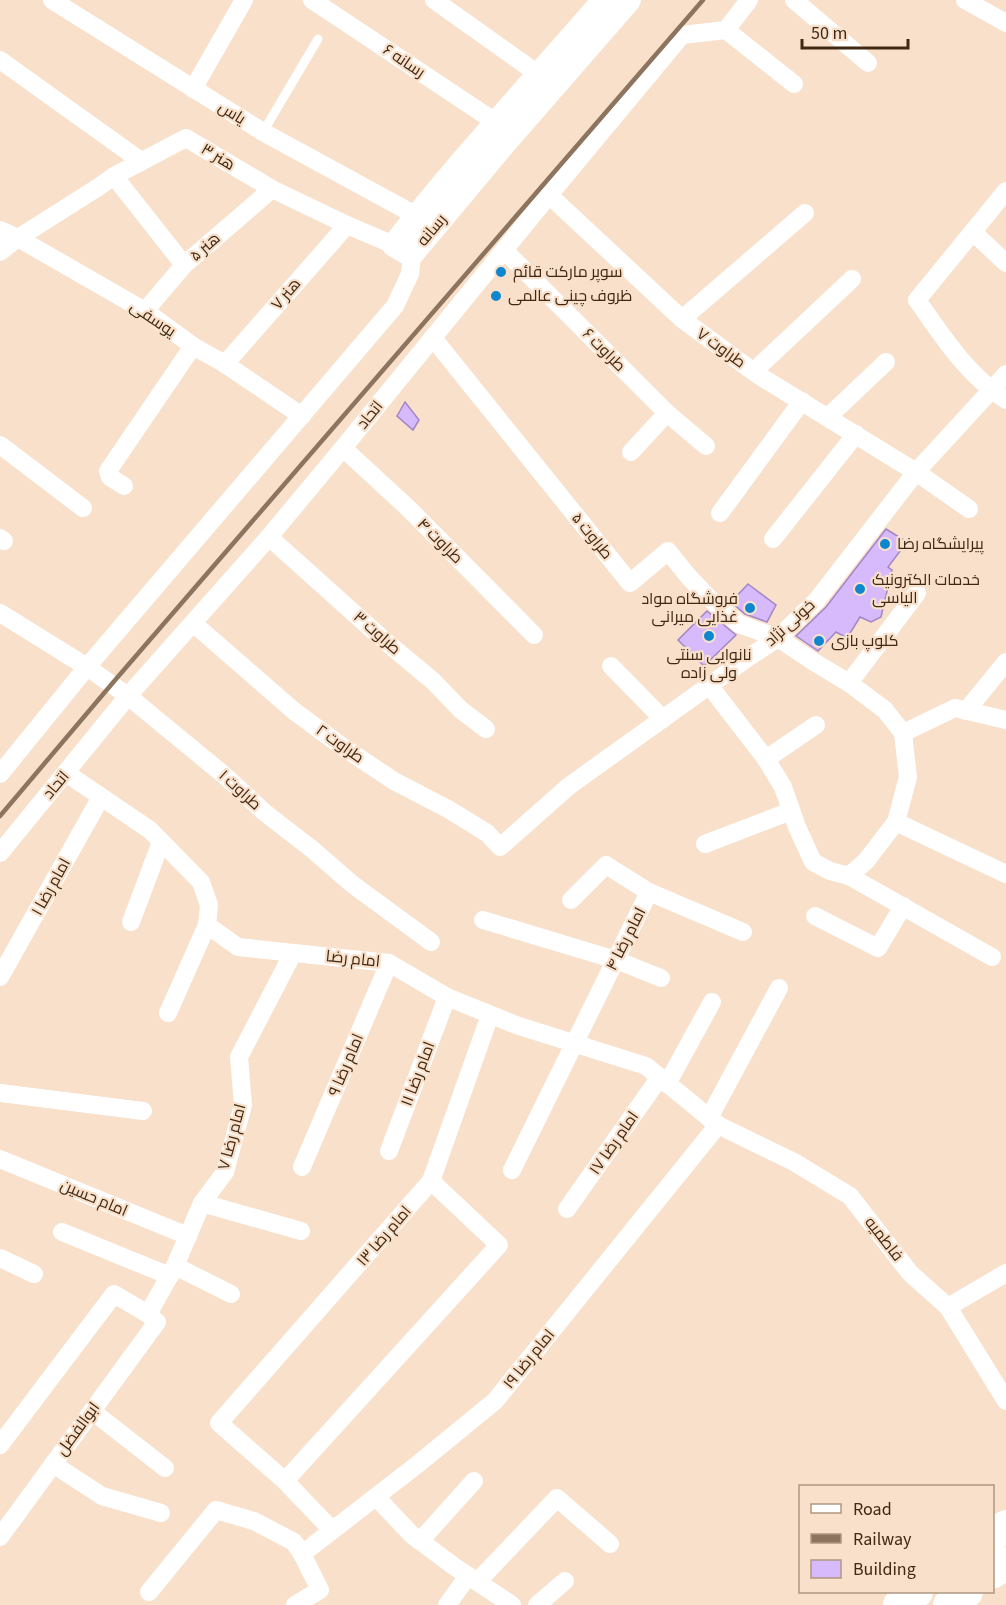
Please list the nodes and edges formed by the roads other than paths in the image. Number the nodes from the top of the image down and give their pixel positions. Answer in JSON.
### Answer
{"nodes":[{"id":1,"x":52,"y":0,"type":"edge"},
{"id":2,"x":244,"y":0,"type":"edge"},
{"id":3,"x":312,"y":0,"type":"edge"},
{"id":4,"x":434,"y":0,"type":"edge"},
{"id":5,"x":628,"y":0,"type":"edge"},
{"id":6,"x":748,"y":0,"type":"edge"},
{"id":7,"x":794,"y":0,"type":"edge"},
{"id":8,"x":965,"y":0,"type":"edge"},
{"id":9,"x":594,"y":3,"type":"edge"},
{"id":10,"x":1006,"y":23,"type":"edge"},
{"id":11,"x":726,"y":30,"type":"junction"},
{"id":12,"x":318,"y":39,"type":"dead end"},
{"id":13,"x":0,"y":60,"type":"edge"},
{"id":14,"x":868,"y":63,"type":"dead end"},
{"id":15,"x":538,"y":74,"type":"junction"},
{"id":16,"x":794,"y":84,"type":"dead end"},
{"id":17,"x":193,"y":89,"type":"junction"},
{"id":18,"x":497,"y":123,"type":"junction"},
{"id":19,"x":263,"y":132,"type":"junction"},
{"id":20,"x":141,"y":161,"type":"junction"},
{"id":21,"x":114,"y":176,"type":"junction"},
{"id":22,"x":272,"y":189,"type":"junction"},
{"id":23,"x":1006,"y":190,"type":"edge"},
{"id":24,"x":549,"y":195,"type":"junction"},
{"id":25,"x":805,"y":213,"type":"dead end"},
{"id":26,"x":417,"y":216,"type":"junction"},
{"id":27,"x":347,"y":225,"type":"junction"},
{"id":28,"x":0,"y":230,"type":"edge"},
{"id":29,"x":973,"y":232,"type":"junction"},
{"id":30,"x":18,"y":238,"type":"junction"},
{"id":31,"x":403,"y":249,"type":"junction"},
{"id":32,"x":505,"y":251,"type":"junction"},
{"id":33,"x":0,"y":252,"type":"edge"},
{"id":34,"x":1006,"y":263,"type":"edge"},
{"id":35,"x":184,"y":265,"type":"junction"},
{"id":36,"x":852,"y":279,"type":"dead end"},
{"id":37,"x":145,"y":311,"type":"junction"},
{"id":38,"x":682,"y":319,"type":"junction"},
{"id":39,"x":433,"y":338,"type":"junction"},
{"id":40,"x":193,"y":346,"type":"junction"},
{"id":41,"x":886,"y":362,"type":"dead end"},
{"id":42,"x":225,"y":364,"type":"junction"},
{"id":43,"x":754,"y":372,"type":"junction"},
{"id":44,"x":1006,"y":374,"type":"edge"},
{"id":45,"x":998,"y":396,"type":"edge"},
{"id":46,"x":802,"y":401,"type":"junction"},
{"id":47,"x":667,"y":413,"type":"junction"},
{"id":48,"x":302,"y":416,"type":"junction"},
{"id":49,"x":828,"y":417,"type":"junction"},
{"id":50,"x":856,"y":434,"type":"junction"},
{"id":51,"x":0,"y":445,"type":"edge"},
{"id":52,"x":706,"y":446,"type":"dead end"},
{"id":53,"x":343,"y":448,"type":"junction"},
{"id":54,"x":631,"y":452,"type":"dead end"},
{"id":55,"x":916,"y":472,"type":"junction"},
{"id":56,"x":124,"y":486,"type":"dead end"},
{"id":57,"x":83,"y":508,"type":"dead end"},
{"id":58,"x":969,"y":509,"type":"dead end"},
{"id":59,"x":720,"y":513,"type":"dead end"},
{"id":60,"x":269,"y":537,"type":"junction"},
{"id":61,"x":773,"y":539,"type":"dead end"},
{"id":62,"x":917,"y":593,"type":"dead end"},
{"id":63,"x":0,"y":613,"type":"edge"},
{"id":64,"x":193,"y":623,"type":"junction"},
{"id":65,"x":534,"y":635,"type":"dead end"},
{"id":66,"x":778,"y":638,"type":"junction"},
{"id":67,"x":1006,"y":662,"type":"edge"},
{"id":68,"x":611,"y":666,"type":"dead end"},
{"id":69,"x":87,"y":667,"type":"junction"},
{"id":70,"x":849,"y":683,"type":"junction"},
{"id":71,"x":709,"y":685,"type":"junction"},
{"id":72,"x":128,"y":696,"type":"junction"},
{"id":73,"x":966,"y":711,"type":"junction"},
{"id":74,"x":663,"y":719,"type":"junction"},
{"id":75,"x":1006,"y":720,"type":"edge"},
{"id":76,"x":816,"y":725,"type":"dead end"},
{"id":77,"x":486,"y":729,"type":"dead end"},
{"id":78,"x":903,"y":733,"type":"junction"},
{"id":79,"x":766,"y":759,"type":"junction"},
{"id":80,"x":66,"y":773,"type":"junction"},
{"id":81,"x":0,"y":774,"type":"edge"},
{"id":82,"x":101,"y":797,"type":"junction"},
{"id":83,"x":791,"y":811,"type":"junction"},
{"id":84,"x":896,"y":822,"type":"junction"},
{"id":85,"x":161,"y":842,"type":"junction"},
{"id":86,"x":705,"y":844,"type":"dead end"},
{"id":87,"x":500,"y":847,"type":"joint"},
{"id":88,"x":0,"y":853,"type":"edge"},
{"id":89,"x":1006,"y":874,"type":"edge"},
{"id":90,"x":849,"y":876,"type":"junction"},
{"id":91,"x":649,"y":892,"type":"junction"},
{"id":92,"x":571,"y":900,"type":"dead end"},
{"id":93,"x":903,"y":906,"type":"junction"},
{"id":94,"x":815,"y":916,"type":"dead end"},
{"id":95,"x":483,"y":920,"type":"dead end"},
{"id":96,"x":131,"y":922,"type":"dead end"},
{"id":97,"x":207,"y":925,"type":"junction"},
{"id":98,"x":743,"y":932,"type":"dead end"},
{"id":99,"x":431,"y":942,"type":"dead end"},
{"id":100,"x":292,"y":953,"type":"junction"},
{"id":101,"x":992,"y":957,"type":"dead end"},
{"id":102,"x":616,"y":960,"type":"junction"},
{"id":103,"x":389,"y":963,"type":"junction"},
{"id":104,"x":0,"y":978,"type":"edge"},
{"id":105,"x":662,"y":978,"type":"dead end"},
{"id":106,"x":778,"y":988,"type":"dead end"},
{"id":107,"x":447,"y":997,"type":"junction"},
{"id":108,"x":712,"y":1002,"type":"dead end"},
{"id":109,"x":168,"y":1013,"type":"dead end"},
{"id":110,"x":490,"y":1014,"type":"junction"},
{"id":111,"x":574,"y":1044,"type":"junction"},
{"id":112,"x":664,"y":1080,"type":"junction"},
{"id":113,"x":0,"y":1093,"type":"edge"},
{"id":114,"x":143,"y":1111,"type":"dead end"},
{"id":115,"x":713,"y":1122,"type":"junction"},
{"id":116,"x":389,"y":1151,"type":"dead end"},
{"id":117,"x":0,"y":1159,"type":"edge"},
{"id":118,"x":302,"y":1167,"type":"dead end"},
{"id":119,"x":512,"y":1170,"type":"dead end"},
{"id":120,"x":431,"y":1181,"type":"junction"},
{"id":121,"x":202,"y":1203,"type":"junction"},
{"id":122,"x":567,"y":1209,"type":"dead end"},
{"id":123,"x":301,"y":1231,"type":"dead end"},
{"id":124,"x":62,"y":1232,"type":"dead end"},
{"id":125,"x":188,"y":1236,"type":"junction"},
{"id":126,"x":0,"y":1258,"type":"edge"},
{"id":127,"x":172,"y":1271,"type":"junction"},
{"id":128,"x":1006,"y":1273,"type":"edge"},
{"id":129,"x":34,"y":1274,"type":"dead end"},
{"id":130,"x":231,"y":1294,"type":"dead end"},
{"id":131,"x":948,"y":1307,"type":"junction"},
{"id":132,"x":152,"y":1318,"type":"junction"},
{"id":133,"x":1006,"y":1401,"type":"edge"},
{"id":134,"x":92,"y":1412,"type":"junction"},
{"id":135,"x":0,"y":1445,"type":"edge"},
{"id":136,"x":53,"y":1464,"type":"junction"},
{"id":137,"x":165,"y":1468,"type":"dead end"},
{"id":138,"x":285,"y":1481,"type":"junction"},
{"id":139,"x":474,"y":1481,"type":"dead end"},
{"id":140,"x":376,"y":1497,"type":"junction"},
{"id":141,"x":161,"y":1513,"type":"dead end"},
{"id":142,"x":1006,"y":1526,"type":"edge"},
{"id":143,"x":332,"y":1530,"type":"junction"},
{"id":144,"x":994,"y":1535,"type":"edge"},
{"id":145,"x":0,"y":1537,"type":"edge"},
{"id":146,"x":420,"y":1541,"type":"junction"},
{"id":147,"x":610,"y":1544,"type":"dead end"},
{"id":148,"x":302,"y":1554,"type":"junction"},
{"id":149,"x":1006,"y":1563,"type":"edge"},
{"id":150,"x":994,"y":1572,"type":"edge"},
{"id":151,"x":472,"y":1579,"type":"junction"},
{"id":152,"x":565,"y":1581,"type":"dead end"},
{"id":153,"x":148,"y":1592,"type":"dead end"},
{"id":154,"x":916,"y":1593,"type":"edge"},
{"id":155,"x":967,"y":1593,"type":"edge"},
{"id":156,"x":321,"y":1597,"type":"edge"},
{"id":157,"x":295,"y":1605,"type":"edge"},
{"id":158,"x":447,"y":1605,"type":"edge"},
{"id":159,"x":512,"y":1605,"type":"edge"},
{"id":160,"x":537,"y":1605,"type":"edge"},
{"id":161,"x":899,"y":1605,"type":"edge"},
{"id":162,"x":949,"y":1605,"type":"edge"}],
"edges":[{"from":1,"to":17,"type":"street","name":"یاس"},
{"from":2,"to":17,"type":"street"},
{"from":3,"to":18,"type":"street","name":"رسانه ۶"},
{"from":4,"to":15,"type":"street"},
{"from":5,"to":31,"type":"street","name":"رسانه"},
{"from":6,"to":11,"type":"street"},
{"from":7,"to":14,"type":"street"},
{"from":8,"to":10,"type":"street"},
{"from":9,"to":15,"type":"street","name":"رسانه"},
{"from":11,"to":16,"type":"street"},
{"from":11,"to":24,"type":"street","name":"اتحاد"},
{"from":12,"to":19,"type":"lane"},
{"from":13,"to":20,"type":"street"},
{"from":15,"to":18,"type":"street","name":"رسانه"},
{"from":17,"to":19,"type":"street","name":"یاس"},
{"from":18,"to":26,"type":"street","name":"رسانه"},
{"from":19,"to":26,"type":"street","name":"یاس"},
{"from":20,"to":21,"type":"street","name":"هنر ۳"},
{"from":20,"to":22,"type":"street","name":"هنر ۳"},
{"from":21,"to":30,"type":"street","name":"هنر ۳"},
{"from":21,"to":35,"type":"street"},
{"from":22,"to":27,"type":"street","name":"هنر ۳"},
{"from":22,"to":35,"type":"street","name":"هنر ۵"},
{"from":23,"to":29,"type":"street"},
{"from":24,"to":32,"type":"street","name":"اتحاد"},
{"from":24,"to":38,"type":"street","name":"طراوت ۷"},
{"from":25,"to":38,"type":"street"},
{"from":26,"to":31,"type":"street","name":"رسانه"},
{"from":27,"to":31,"type":"street","name":"هنر ۳"},
{"from":27,"to":42,"type":"street","name":"هنر ۷"},
{"from":28,"to":30,"type":"street","name":"یوسفی"},
{"from":29,"to":34,"type":"street"},
{"from":29,"to":45,"type":"street"},
{"from":30,"to":33,"type":"street","name":"هنر ۳"},
{"from":30,"to":37,"type":"street","name":"یوسفی"},
{"from":31,"to":48,"type":"street"},
{"from":32,"to":39,"type":"street","name":"اتحاد"},
{"from":32,"to":47,"type":"street","name":"طراوت ۶"},
{"from":35,"to":37,"type":"street","name":"هنر ۵"},
{"from":36,"to":43,"type":"street"},
{"from":37,"to":40,"type":"street","name":"یوسفی"},
{"from":38,"to":43,"type":"street","name":"طراوت ۷"},
{"from":39,"to":53,"type":"street","name":"اتحاد"},
{"from":39,"to":66,"type":"street","name":"طراوت ۵"},
{"from":40,"to":42,"type":"street","name":"یوسفی"},
{"from":40,"to":56,"type":"street"},
{"from":41,"to":49,"type":"street"},
{"from":42,"to":48,"type":"street","name":"یوسفی"},
{"from":43,"to":46,"type":"street","name":"طراوت ۷"},
{"from":44,"to":45,"type":"street","name":"خونی نژاد"},
{"from":45,"to":55,"type":"street","name":"خونی نژاد"},
{"from":46,"to":49,"type":"street","name":"طراوت ۷"},
{"from":46,"to":59,"type":"street"},
{"from":47,"to":52,"type":"street","name":"طراوت ۶"},
{"from":47,"to":54,"type":"street"},
{"from":48,"to":69,"type":"street"},
{"from":49,"to":50,"type":"street","name":"طراوت ۷"},
{"from":50,"to":55,"type":"street","name":"طراوت ۷"},
{"from":50,"to":61,"type":"street"},
{"from":51,"to":57,"type":"street"},
{"from":53,"to":60,"type":"street","name":"اتحاد"},
{"from":53,"to":65,"type":"street","name":"طراوت ۴"},
{"from":55,"to":58,"type":"street","name":"طراوت ۷"},
{"from":55,"to":66,"type":"street","name":"خونی نژاد"},
{"from":60,"to":64,"type":"street","name":"اتحاد"},
{"from":60,"to":77,"type":"street","name":"طراوت ۳"},
{"from":62,"to":70,"type":"street"},
{"from":63,"to":69,"type":"street","name":"طراوت ۱"},
{"from":64,"to":72,"type":"street","name":"اتحاد"},
{"from":64,"to":87,"type":"street","name":"طراوت ۲"},
{"from":66,"to":70,"type":"street"},
{"from":66,"to":71,"type":"street","name":"خونی نژاد"},
{"from":67,"to":73,"type":"street"},
{"from":68,"to":74,"type":"street"},
{"from":69,"to":72,"type":"street","name":"طراوت ۱"},
{"from":69,"to":81,"type":"street"},
{"from":70,"to":78,"type":"street"},
{"from":71,"to":74,"type":"street","name":"خونی نژاد"},
{"from":71,"to":79,"type":"street"},
{"from":72,"to":80,"type":"street","name":"اتحاد"},
{"from":72,"to":99,"type":"street","name":"طراوت ۱"},
{"from":73,"to":75,"type":"street"},
{"from":73,"to":78,"type":"street"},
{"from":74,"to":87,"type":"street","name":"خونی نژاد"},
{"from":76,"to":79,"type":"street"},
{"from":78,"to":84,"type":"street"},
{"from":79,"to":83,"type":"street"},
{"from":80,"to":82,"type":"street"},
{"from":80,"to":88,"type":"street","name":"اتحاد"},
{"from":82,"to":85,"type":"street"},
{"from":82,"to":104,"type":"street","name":"امام رضا ۱"},
{"from":83,"to":86,"type":"street"},
{"from":83,"to":90,"type":"street"},
{"from":84,"to":89,"type":"street"},
{"from":84,"to":90,"type":"street"},
{"from":85,"to":96,"type":"street"},
{"from":85,"to":97,"type":"street"},
{"from":90,"to":93,"type":"street"},
{"from":91,"to":92,"type":"street"},
{"from":91,"to":98,"type":"street","name":"امام رضا ۴"},
{"from":91,"to":102,"type":"street","name":"امام رضا ۴"},
{"from":93,"to":94,"type":"street"},
{"from":93,"to":101,"type":"street"},
{"from":95,"to":102,"type":"street"},
{"from":97,"to":100,"type":"street","name":"امام رضا"},
{"from":97,"to":109,"type":"street"},
{"from":100,"to":103,"type":"street","name":"امام رضا"},
{"from":100,"to":121,"type":"street","name":"امام رضا ۷"},
{"from":102,"to":105,"type":"street"},
{"from":102,"to":111,"type":"street","name":"امام رضا ۴"},
{"from":103,"to":107,"type":"street","name":"امام رضا"},
{"from":103,"to":118,"type":"street","name":"امام رضا ۹"},
{"from":106,"to":115,"type":"street","name":"امام رضا ۱۹"},
{"from":107,"to":110,"type":"street","name":"امام رضا"},
{"from":107,"to":116,"type":"street","name":"امام رضا ۱۱"},
{"from":108,"to":112,"type":"street","name":"امام رضا ۱۷"},
{"from":110,"to":111,"type":"street","name":"امام رضا"},
{"from":110,"to":120,"type":"street","name":"امام رضا ۱۳"},
{"from":111,"to":112,"type":"street","name":"امام رضا"},
{"from":111,"to":119,"type":"street","name":"امام رضا ۴"},
{"from":112,"to":115,"type":"street","name":"امام رضا"},
{"from":112,"to":122,"type":"street","name":"امام رضا ۱۷"},
{"from":113,"to":114,"type":"street"},
{"from":115,"to":131,"type":"street","name":"فاطمیه"},
{"from":115,"to":140,"type":"street","name":"امام رضا ۱۹"},
{"from":117,"to":125,"type":"street","name":"امام حسین"},
{"from":120,"to":138,"type":"street","name":"امام رضا ۱۳"},
{"from":120,"to":138,"type":"street"},
{"from":121,"to":123,"type":"street"},
{"from":121,"to":125,"type":"street","name":"امام رضا ۷"},
{"from":124,"to":127,"type":"street"},
{"from":125,"to":127,"type":"street","name":"امام رضا ۷"},
{"from":126,"to":129,"type":"street"},
{"from":127,"to":130,"type":"street"},
{"from":127,"to":132,"type":"street","name":"امام رضا ۷"},
{"from":128,"to":131,"type":"street"},
{"from":131,"to":133,"type":"street","name":"فاطمیه"},
{"from":132,"to":134,"type":"street","name":"ابوالفضل"},
{"from":132,"to":135,"type":"street"},
{"from":134,"to":136,"type":"street","name":"ابوالفضل"},
{"from":134,"to":137,"type":"street"},
{"from":136,"to":141,"type":"street"},
{"from":136,"to":145,"type":"street","name":"ابوالفضل"},
{"from":138,"to":143,"type":"street"},
{"from":139,"to":146,"type":"street"},
{"from":140,"to":143,"type":"street","name":"امام رضا ۱۹"},
{"from":140,"to":146,"type":"street"},
{"from":142,"to":144,"type":"highway"},
{"from":143,"to":148,"type":"street","name":"امام رضا ۱۹"},
{"from":146,"to":151,"type":"street"},
{"from":147,"to":151,"type":"street"},
{"from":148,"to":153,"type":"street"},
{"from":148,"to":156,"type":"street"},
{"from":149,"to":150,"type":"highway"},
{"from":151,"to":158,"type":"street"},
{"from":151,"to":159,"type":"street"},
{"from":152,"to":160,"type":"street"},
{"from":154,"to":161,"type":"highway"},
{"from":155,"to":162,"type":"highway"},
{"from":156,"to":157,"type":"street"}]}
